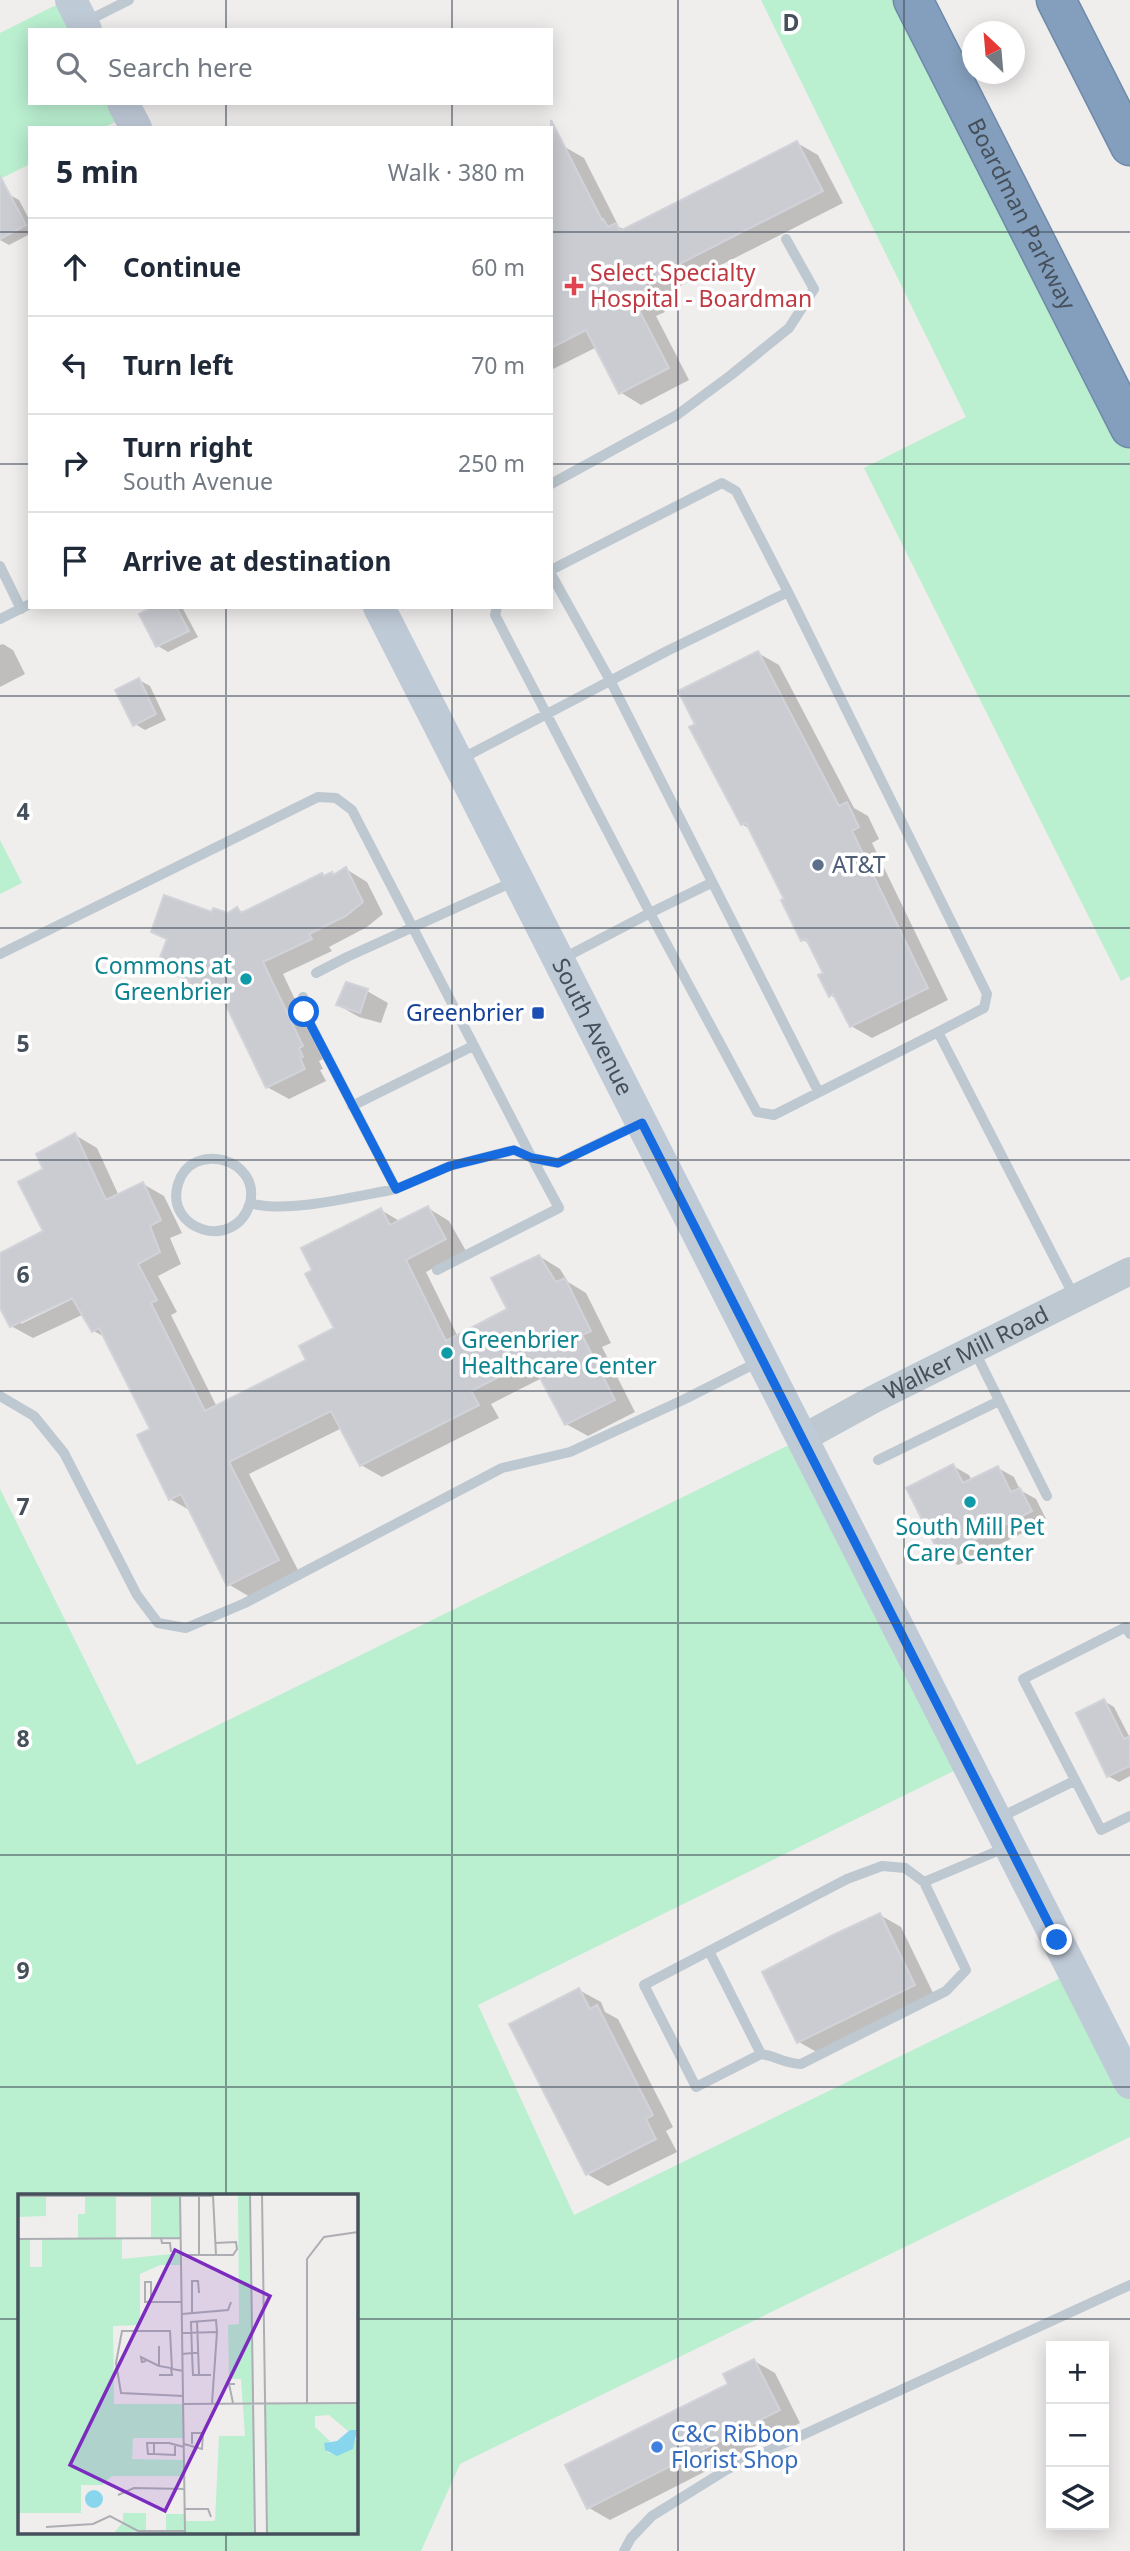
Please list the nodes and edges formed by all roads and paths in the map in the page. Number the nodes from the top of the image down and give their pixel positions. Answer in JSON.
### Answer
{"nodes":[{"id":1,"x":129,"y":0,"type":"edge"},
{"id":2,"x":913,"y":0,"type":"edge"},
{"id":3,"x":1056,"y":0,"type":"edge"},
{"id":4,"x":80,"y":18,"type":"edge"},
{"id":5,"x":124,"y":105,"type":"edge"},
{"id":6,"x":135,"y":126,"type":"edge"},
{"id":7,"x":1130,"y":146,"type":"edge"},
{"id":8,"x":786,"y":239,"type":"dead end"},
{"id":9,"x":1130,"y":428,"type":"edge"},
{"id":10,"x":553,"y":483,"type":"edge"},
{"id":11,"x":0,"y":566,"type":"edge"},
{"id":12,"x":553,"y":571,"type":"edge"},
{"id":13,"x":553,"y":576,"type":"edge"},
{"id":14,"x":788,"y":592,"type":"junction"},
{"id":15,"x":25,"y":606,"type":"edge"},
{"id":16,"x":380,"y":609,"type":"edge"},
{"id":17,"x":496,"y":609,"type":"edge"},
{"id":18,"x":0,"y":619,"type":"edge"},
{"id":19,"x":611,"y":682,"type":"junction"},
{"id":20,"x":547,"y":714,"type":"junction"},
{"id":21,"x":457,"y":761,"type":"junction"},
{"id":22,"x":518,"y":880,"type":"junction"},
{"id":23,"x":711,"y":883,"type":"junction"},
{"id":24,"x":650,"y":913,"type":"junction"},
{"id":25,"x":412,"y":929,"type":"junction"},
{"id":26,"x":0,"y":954,"type":"edge"},
{"id":27,"x":559,"y":960,"type":"junction"},
{"id":28,"x":316,"y":974,"type":"dead end"},
{"id":29,"x":303,"y":997,"type":"dead end"},
{"id":30,"x":939,"y":1032,"type":"junction"},
{"id":31,"x":473,"y":1046,"type":"junction"},
{"id":32,"x":818,"y":1091,"type":"junction"},
{"id":33,"x":352,"y":1106,"type":"junction"},
{"id":34,"x":642,"y":1123,"type":"junction"},
{"id":35,"x":532,"y":1158,"type":"junction"},
{"id":36,"x":396,"y":1189,"type":"junction"},
{"id":37,"x":250,"y":1203,"type":"junction"},
{"id":38,"x":437,"y":1270,"type":"dead end"},
{"id":39,"x":1130,"y":1271,"type":"edge"},
{"id":40,"x":1075,"y":1299,"type":"junction"},
{"id":41,"x":973,"y":1349,"type":"junction"},
{"id":42,"x":763,"y":1360,"type":"junction"},
{"id":43,"x":0,"y":1396,"type":"edge"},
{"id":44,"x":999,"y":1401,"type":"junction"},
{"id":45,"x":803,"y":1438,"type":"junction"},
{"id":46,"x":878,"y":1461,"type":"dead end"},
{"id":47,"x":1047,"y":1496,"type":"dead end"},
{"id":48,"x":1130,"y":1634,"type":"edge"},
{"id":49,"x":1074,"y":1781,"type":"junction"},
{"id":50,"x":1130,"y":1816,"type":"edge"},
{"id":51,"x":1003,"y":1832,"type":"junction"},
{"id":52,"x":924,"y":1882,"type":"junction"},
{"id":53,"x":709,"y":1951,"type":"junction"},
{"id":54,"x":761,"y":2054,"type":"junction"},
{"id":55,"x":1130,"y":2083,"type":"edge"},
{"id":56,"x":1130,"y":2285,"type":"edge"},
{"id":57,"x":624,"y":2551,"type":"edge"}],
"edges":[{"from":1,"to":4,"type":"lane"},
{"from":2,"to":9,"type":"highway","name":"Boardman Parkway"},
{"from":3,"to":7,"type":"highway"},
{"from":5,"to":6,"type":"main road"},
{"from":8,"to":10,"type":"lane"},
{"from":11,"to":15,"type":"lane"},
{"from":12,"to":14,"type":"lane"},
{"from":13,"to":19,"type":"lane"},
{"from":14,"to":19,"type":"lane"},
{"from":14,"to":30,"type":"lane"},
{"from":15,"to":18,"type":"lane"},
{"from":16,"to":21,"type":"main road","name":"South Avenue"},
{"from":17,"to":20,"type":"lane"},
{"from":19,"to":20,"type":"lane"},
{"from":19,"to":23,"type":"lane"},
{"from":20,"to":21,"type":"lane"},
{"from":20,"to":24,"type":"lane"},
{"from":21,"to":22,"type":"main road","name":"South Avenue"},
{"from":22,"to":25,"type":"lane"},
{"from":22,"to":27,"type":"main road","name":"South Avenue"},
{"from":23,"to":24,"type":"lane"},
{"from":23,"to":32,"type":"lane"},
{"from":24,"to":27,"type":"lane"},
{"from":24,"to":32,"type":"lane"},
{"from":25,"to":26,"type":"lane"},
{"from":25,"to":28,"type":"lane"},
{"from":25,"to":31,"type":"lane"},
{"from":27,"to":34,"type":"main road","name":"South Avenue"},
{"from":29,"to":33,"type":"lane"},
{"from":30,"to":32,"type":"lane"},
{"from":30,"to":40,"type":"lane"},
{"from":31,"to":33,"type":"lane"},
{"from":31,"to":35,"type":"lane"},
{"from":33,"to":36,"type":"lane"},
{"from":34,"to":35,"type":"lane"},
{"from":34,"to":42,"type":"main road","name":"South Avenue"},
{"from":35,"to":36,"type":"lane"},
{"from":35,"to":38,"type":"lane"},
{"from":36,"to":37,"type":"lane"},
{"from":37,"to":37,"type":"lane"},
{"from":39,"to":40,"type":"street","name":"Walker Mill Road"},
{"from":40,"to":41,"type":"street","name":"Walker Mill Road"},
{"from":41,"to":44,"type":"lane"},
{"from":41,"to":45,"type":"street","name":"Walker Mill Road"},
{"from":42,"to":43,"type":"lane"},
{"from":42,"to":45,"type":"main road","name":"South Avenue"},
{"from":44,"to":46,"type":"lane"},
{"from":44,"to":47,"type":"lane"},
{"from":45,"to":51,"type":"main road","name":"South Avenue"},
{"from":48,"to":49,"type":"lane"},
{"from":49,"to":50,"type":"lane"},
{"from":49,"to":51,"type":"lane"},
{"from":51,"to":52,"type":"lane"},
{"from":51,"to":55,"type":"main road","name":"South Avenue"},
{"from":52,"to":53,"type":"lane"},
{"from":52,"to":54,"type":"lane"},
{"from":53,"to":54,"type":"lane"},
{"from":53,"to":54,"type":"lane"},
{"from":56,"to":57,"type":"lane"}]}
